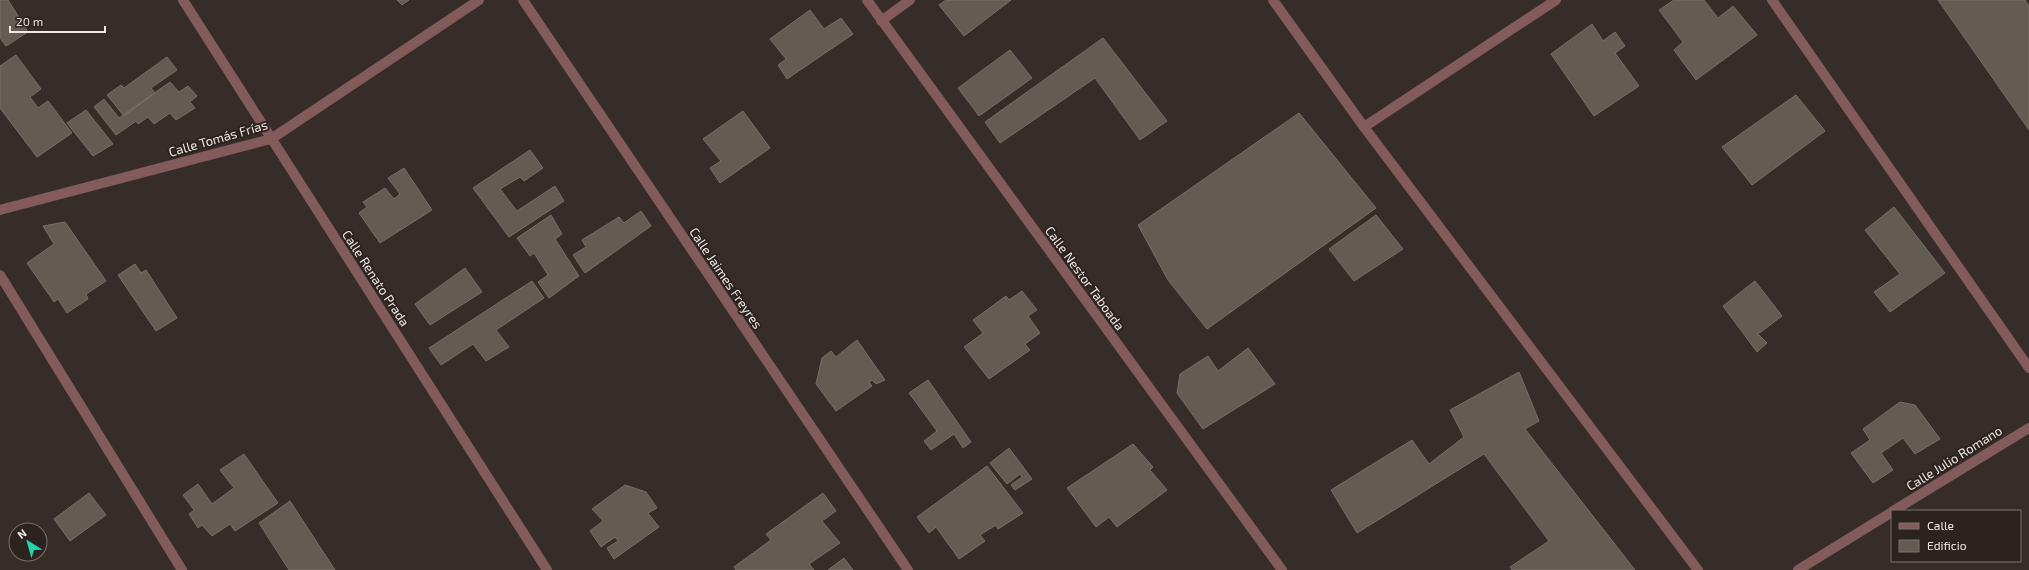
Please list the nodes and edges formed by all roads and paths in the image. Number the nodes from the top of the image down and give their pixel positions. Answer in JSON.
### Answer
{"nodes":[{"id":1,"x":184,"y":0,"type":"edge"},
{"id":2,"x":480,"y":0,"type":"edge"},
{"id":3,"x":523,"y":0,"type":"edge"},
{"id":4,"x":866,"y":0,"type":"edge"},
{"id":5,"x":910,"y":0,"type":"edge"},
{"id":6,"x":1273,"y":0,"type":"edge"},
{"id":7,"x":1556,"y":0,"type":"edge"},
{"id":8,"x":1772,"y":0,"type":"edge"},
{"id":9,"x":881,"y":21,"type":"junction"},
{"id":10,"x":1364,"y":127,"type":"junction"},
{"id":11,"x":271,"y":139,"type":"junction"},
{"id":12,"x":0,"y":210,"type":"edge"},
{"id":13,"x":0,"y":275,"type":"edge"},
{"id":14,"x":2029,"y":368,"type":"edge"},
{"id":15,"x":2029,"y":428,"type":"edge"},
{"id":16,"x":1895,"y":510,"type":"edge"},
{"id":17,"x":1891,"y":512,"type":"edge"},
{"id":18,"x":182,"y":570,"type":"edge"},
{"id":19,"x":546,"y":570,"type":"edge"},
{"id":20,"x":908,"y":570,"type":"edge"},
{"id":21,"x":1282,"y":570,"type":"edge"},
{"id":22,"x":1698,"y":570,"type":"edge"},
{"id":23,"x":1798,"y":570,"type":"edge"}],
"edges":[{"from":1,"to":11,"type":"street","name":"Calle Renato Prada"},
{"from":2,"to":11,"type":"street","name":"Calle Tomás Frías"},
{"from":3,"to":20,"type":"street","name":"Calle Jaimes Freyres"},
{"from":4,"to":9,"type":"street","name":"Calle Nestor Taboada"},
{"from":5,"to":9,"type":"street"},
{"from":6,"to":10,"type":"street"},
{"from":7,"to":10,"type":"street"},
{"from":8,"to":14,"type":"street"},
{"from":9,"to":21,"type":"street","name":"Calle Nestor Taboada"},
{"from":10,"to":22,"type":"street"},
{"from":11,"to":12,"type":"street","name":"Calle Tomás Frías"},
{"from":11,"to":19,"type":"street","name":"Calle Renato Prada"},
{"from":13,"to":18,"type":"street"},
{"from":15,"to":16,"type":"street","name":"Calle Julio Romano"},
{"from":17,"to":23,"type":"street","name":"Calle Julio Romano"}]}
